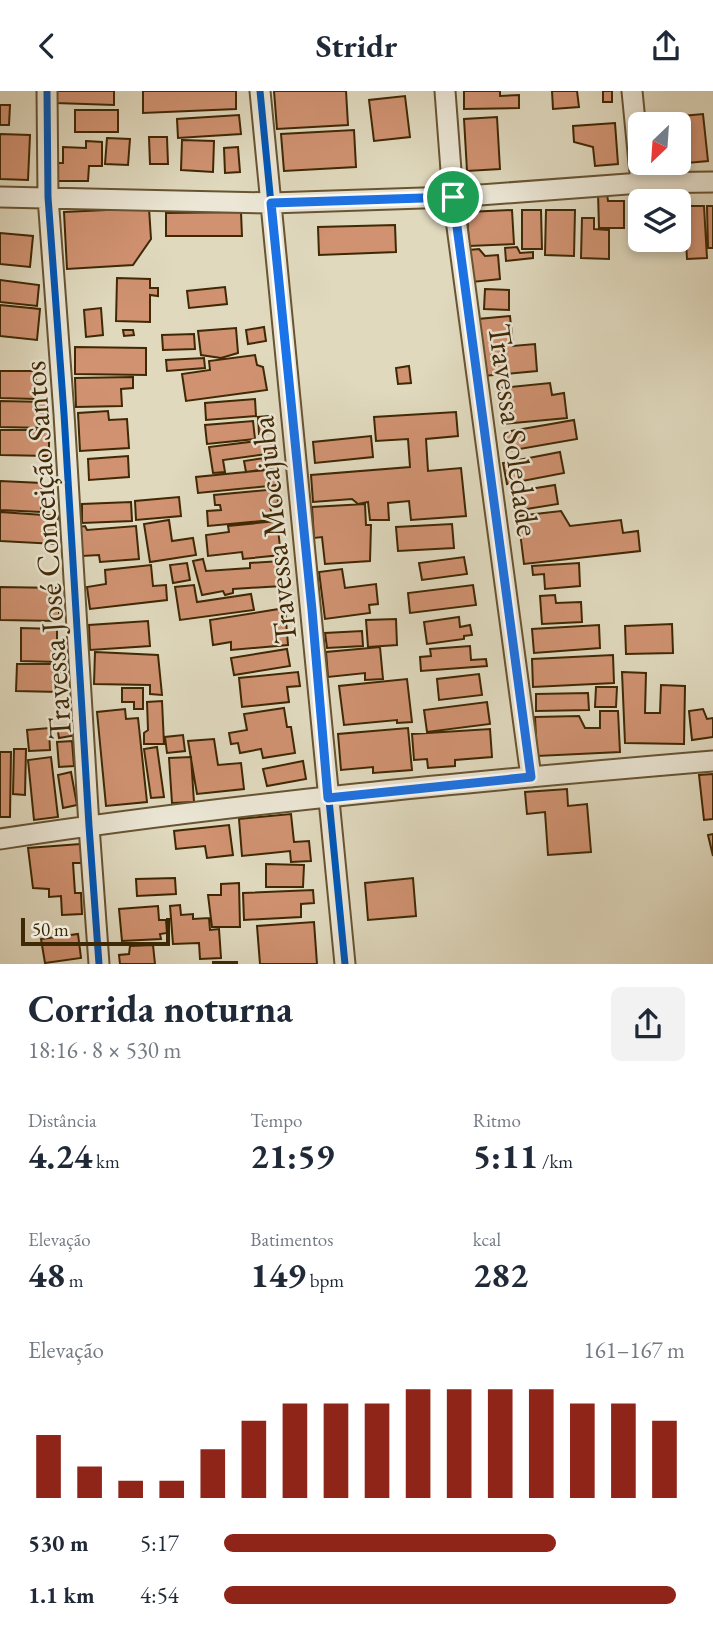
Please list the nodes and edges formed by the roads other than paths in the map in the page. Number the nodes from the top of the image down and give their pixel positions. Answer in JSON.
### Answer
{"nodes":[{"id":1,"x":47,"y":91,"type":"edge"},
{"id":2,"x":260,"y":91,"type":"edge"},
{"id":3,"x":445,"y":91,"type":"edge"},
{"id":4,"x":632,"y":91,"type":"edge"},
{"id":5,"x":713,"y":182,"type":"edge"},
{"id":6,"x":640,"y":183,"type":"junction"},
{"id":7,"x":0,"y":197,"type":"edge"},
{"id":8,"x":48,"y":197,"type":"junction"},
{"id":9,"x":453,"y":197,"type":"junction"},
{"id":10,"x":271,"y":203,"type":"junction"},
{"id":11,"x":713,"y":761,"type":"edge"},
{"id":12,"x":531,"y":777,"type":"junction"},
{"id":13,"x":328,"y":798,"type":"junction"},
{"id":14,"x":89,"y":826,"type":"junction"},
{"id":15,"x":0,"y":839,"type":"edge"},
{"id":16,"x":99,"y":964,"type":"edge"},
{"id":17,"x":345,"y":964,"type":"edge"}],
"edges":[{"from":1,"to":8,"type":"street","name":"Travessa José Conceição Santos"},
{"from":2,"to":10,"type":"street","name":"Travessa Mocajuba"},
{"from":3,"to":9,"type":"street","name":"Travessa Soledade"},
{"from":4,"to":6,"type":"street"},
{"from":5,"to":6,"type":"street"},
{"from":6,"to":9,"type":"street"},
{"from":7,"to":8,"type":"street"},
{"from":8,"to":10,"type":"street"},
{"from":8,"to":14,"type":"street","name":"Travessa José Conceição Santos"},
{"from":9,"to":10,"type":"street"},
{"from":9,"to":12,"type":"street","name":"Travessa Soledade"},
{"from":10,"to":13,"type":"street","name":"Travessa Mocajuba"},
{"from":11,"to":12,"type":"street"},
{"from":12,"to":13,"type":"street"},
{"from":13,"to":14,"type":"street"},
{"from":13,"to":17,"type":"street","name":"Travessa Mocajuba"},
{"from":14,"to":15,"type":"street"},
{"from":14,"to":16,"type":"street","name":"Travessa José Conceição Santos"}]}
